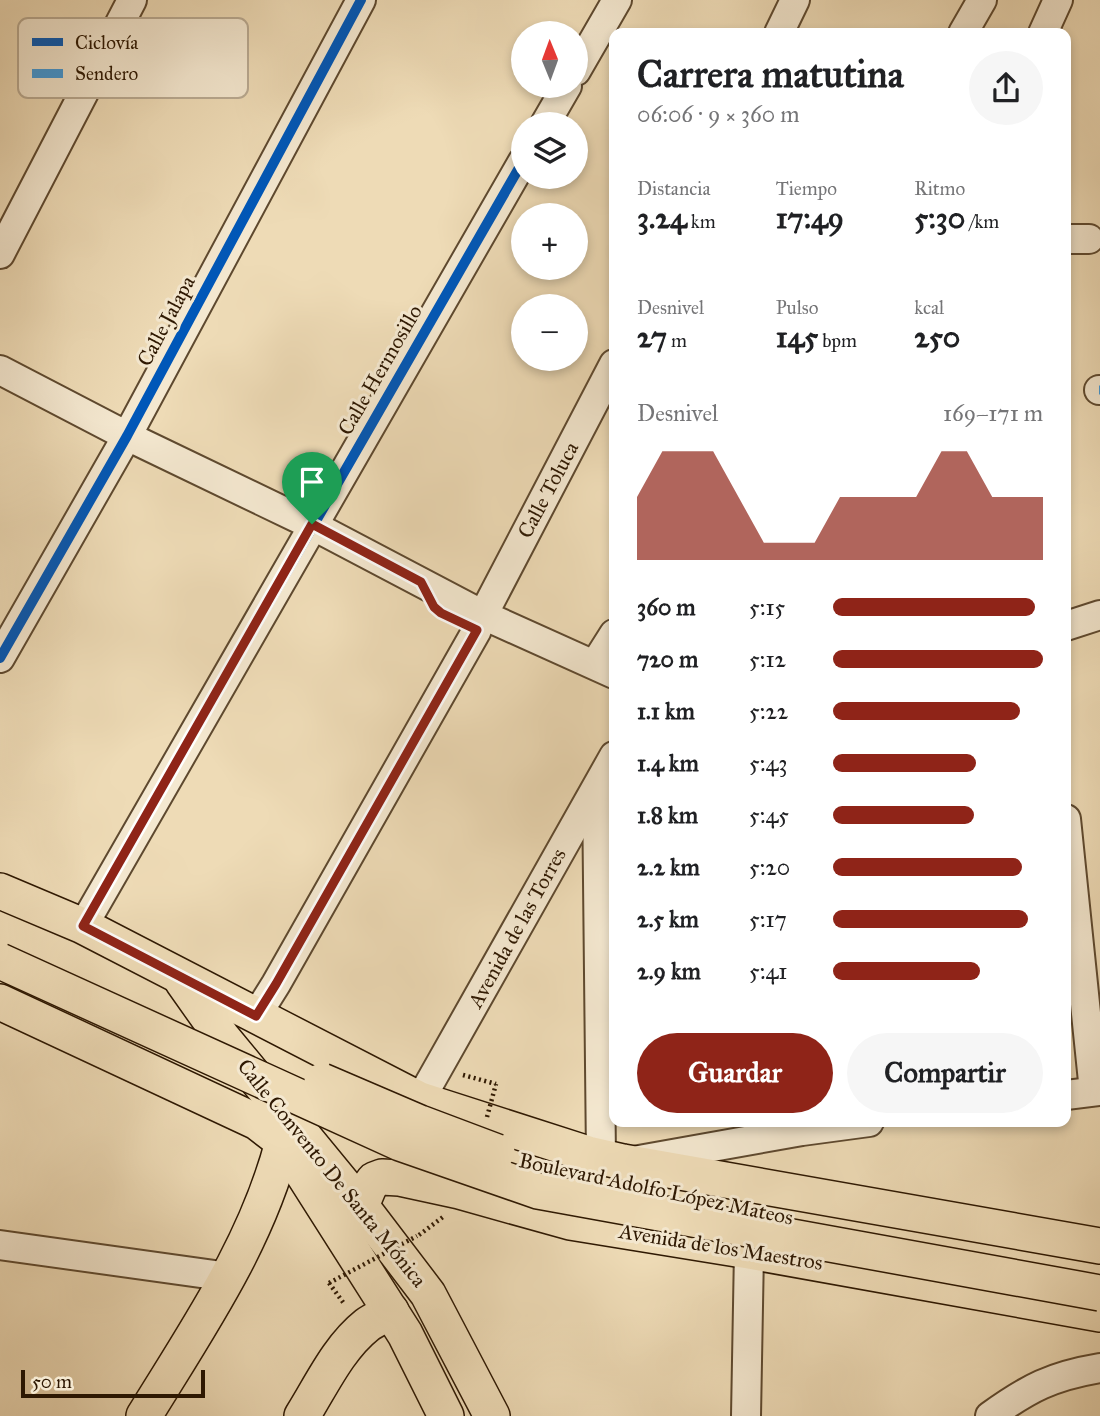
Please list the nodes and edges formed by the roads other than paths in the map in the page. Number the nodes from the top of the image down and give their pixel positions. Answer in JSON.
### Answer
{"nodes":[{"id":1,"x":132,"y":0,"type":"edge"},
{"id":2,"x":362,"y":0,"type":"edge"},
{"id":3,"x":617,"y":0,"type":"edge"},
{"id":4,"x":795,"y":0,"type":"edge"},
{"id":5,"x":982,"y":0,"type":"edge"},
{"id":6,"x":1058,"y":0,"type":"edge"},
{"id":7,"x":123,"y":18,"type":"edge"},
{"id":8,"x":781,"y":28,"type":"edge"},
{"id":9,"x":966,"y":28,"type":"edge"},
{"id":10,"x":1045,"y":28,"type":"edge"},
{"id":11,"x":588,"y":50,"type":"edge"},
{"id":12,"x":81,"y":98,"type":"edge"},
{"id":13,"x":511,"y":182,"type":"edge"},
{"id":14,"x":0,"y":254,"type":"edge"},
{"id":15,"x":0,"y":370,"type":"edge"},
{"id":16,"x":609,"y":374,"type":"edge"},
{"id":17,"x":127,"y":436,"type":"junction"},
{"id":18,"x":312,"y":524,"type":"junction"},
{"id":19,"x":1100,"y":615,"type":"edge"},
{"id":20,"x":480,"y":622,"type":"junction"},
{"id":21,"x":1071,"y":624,"type":"edge"},
{"id":22,"x":0,"y":658,"type":"edge"},
{"id":23,"x":605,"y":669,"type":"edge"},
{"id":24,"x":609,"y":765,"type":"edge"},
{"id":25,"x":597,"y":785,"type":"junction"},
{"id":26,"x":1071,"y":863,"type":"edge"},
{"id":27,"x":0,"y":891,"type":"edge"},
{"id":28,"x":83,"y":926,"type":"junction"},
{"id":29,"x":0,"y":941,"type":"edge"},
{"id":30,"x":0,"y":961,"type":"edge"},
{"id":31,"x":179,"y":976,"type":"junction"},
{"id":32,"x":0,"y":1002,"type":"edge"},
{"id":33,"x":256,"y":1016,"type":"junction"},
{"id":34,"x":1097,"y":1091,"type":"edge"},
{"id":35,"x":1071,"y":1094,"type":"edge"},
{"id":36,"x":421,"y":1100,"type":"junction"},
{"id":37,"x":796,"y":1127,"type":"edge"},
{"id":38,"x":283,"y":1142,"type":"junction"},
{"id":39,"x":604,"y":1158,"type":"junction"},
{"id":40,"x":361,"y":1206,"type":"junction"},
{"id":41,"x":570,"y":1222,"type":"junction"},
{"id":42,"x":0,"y":1245,"type":"edge"},
{"id":43,"x":1100,"y":1246,"type":"edge"},
{"id":44,"x":749,"y":1251,"type":"junction"},
{"id":45,"x":1100,"y":1275,"type":"edge"},
{"id":46,"x":229,"y":1278,"type":"junction"},
{"id":47,"x":1100,"y":1293,"type":"edge"},
{"id":48,"x":391,"y":1311,"type":"junction"},
{"id":49,"x":1100,"y":1314,"type":"edge"},
{"id":50,"x":1100,"y":1368,"type":"edge"},
{"id":51,"x":144,"y":1416,"type":"edge"},
{"id":52,"x":302,"y":1416,"type":"edge"},
{"id":53,"x":446,"y":1416,"type":"edge"},
{"id":54,"x":492,"y":1416,"type":"edge"},
{"id":55,"x":746,"y":1416,"type":"edge"},
{"id":56,"x":990,"y":1416,"type":"edge"}],
"edges":[{"from":1,"to":7,"type":"street"},
{"from":2,"to":17,"type":"street","name":"Calle Jalapa"},
{"from":3,"to":11,"type":"street"},
{"from":4,"to":8,"type":"street"},
{"from":5,"to":9,"type":"street"},
{"from":6,"to":10,"type":"street"},
{"from":12,"to":14,"type":"street"},
{"from":13,"to":18,"type":"street","name":"Calle Hermosillo"},
{"from":15,"to":17,"type":"street"},
{"from":16,"to":20,"type":"street","name":"Calle Toluca"},
{"from":17,"to":18,"type":"street"},
{"from":17,"to":22,"type":"street","name":"Calle Jalapa"},
{"from":18,"to":20,"type":"street"},
{"from":18,"to":28,"type":"street","name":"Calle Hermosillo"},
{"from":19,"to":21,"type":"street"},
{"from":20,"to":23,"type":"street"},
{"from":20,"to":33,"type":"street","name":"Calle Toluca"},
{"from":24,"to":25,"type":"street","name":"Avenida de las Torres"},
{"from":25,"to":36,"type":"street","name":"Avenida de las Torres"},
{"from":25,"to":39,"type":"street"},
{"from":26,"to":34,"type":"street"},
{"from":27,"to":28,"type":"main road"},
{"from":28,"to":31,"type":"main road"},
{"from":29,"to":45,"type":"main road","name":"Boulevard Adolfo López Mateos","bridge":true},
{"from":30,"to":47,"type":"main road","name":"Avenida de los Maestros","bridge":true},
{"from":31,"to":33,"type":"main road"},
{"from":31,"to":40,"type":"main road","name":"Calle Convento De Santa Mónica"},
{"from":32,"to":38,"type":"main road"},
{"from":33,"to":36,"type":"main road"},
{"from":34,"to":35,"type":"street"},
{"from":36,"to":39,"type":"main road"},
{"from":37,"to":39,"type":"street"},
{"from":38,"to":46,"type":"main road"},
{"from":38,"to":48,"type":"main road","name":"Calle Convento De Santa Mónica"},
{"from":39,"to":41,"type":"main road"},
{"from":39,"to":43,"type":"main road"},
{"from":40,"to":41,"type":"main road","name":"Avenida de los Maestros"},
{"from":40,"to":54,"type":"main road","name":"Calle Convento De Santa Mónica"},
{"from":41,"to":44,"type":"main road","name":"Avenida de los Maestros"},
{"from":42,"to":46,"type":"street"},
{"from":44,"to":49,"type":"main road","name":"Avenida de los Maestros"},
{"from":44,"to":55,"type":"street"},
{"from":46,"to":51,"type":"main road"},
{"from":48,"to":52,"type":"main road"},
{"from":48,"to":53,"type":"main road","name":"Calle Convento De Santa Mónica"},
{"from":50,"to":56,"type":"street"}]}
